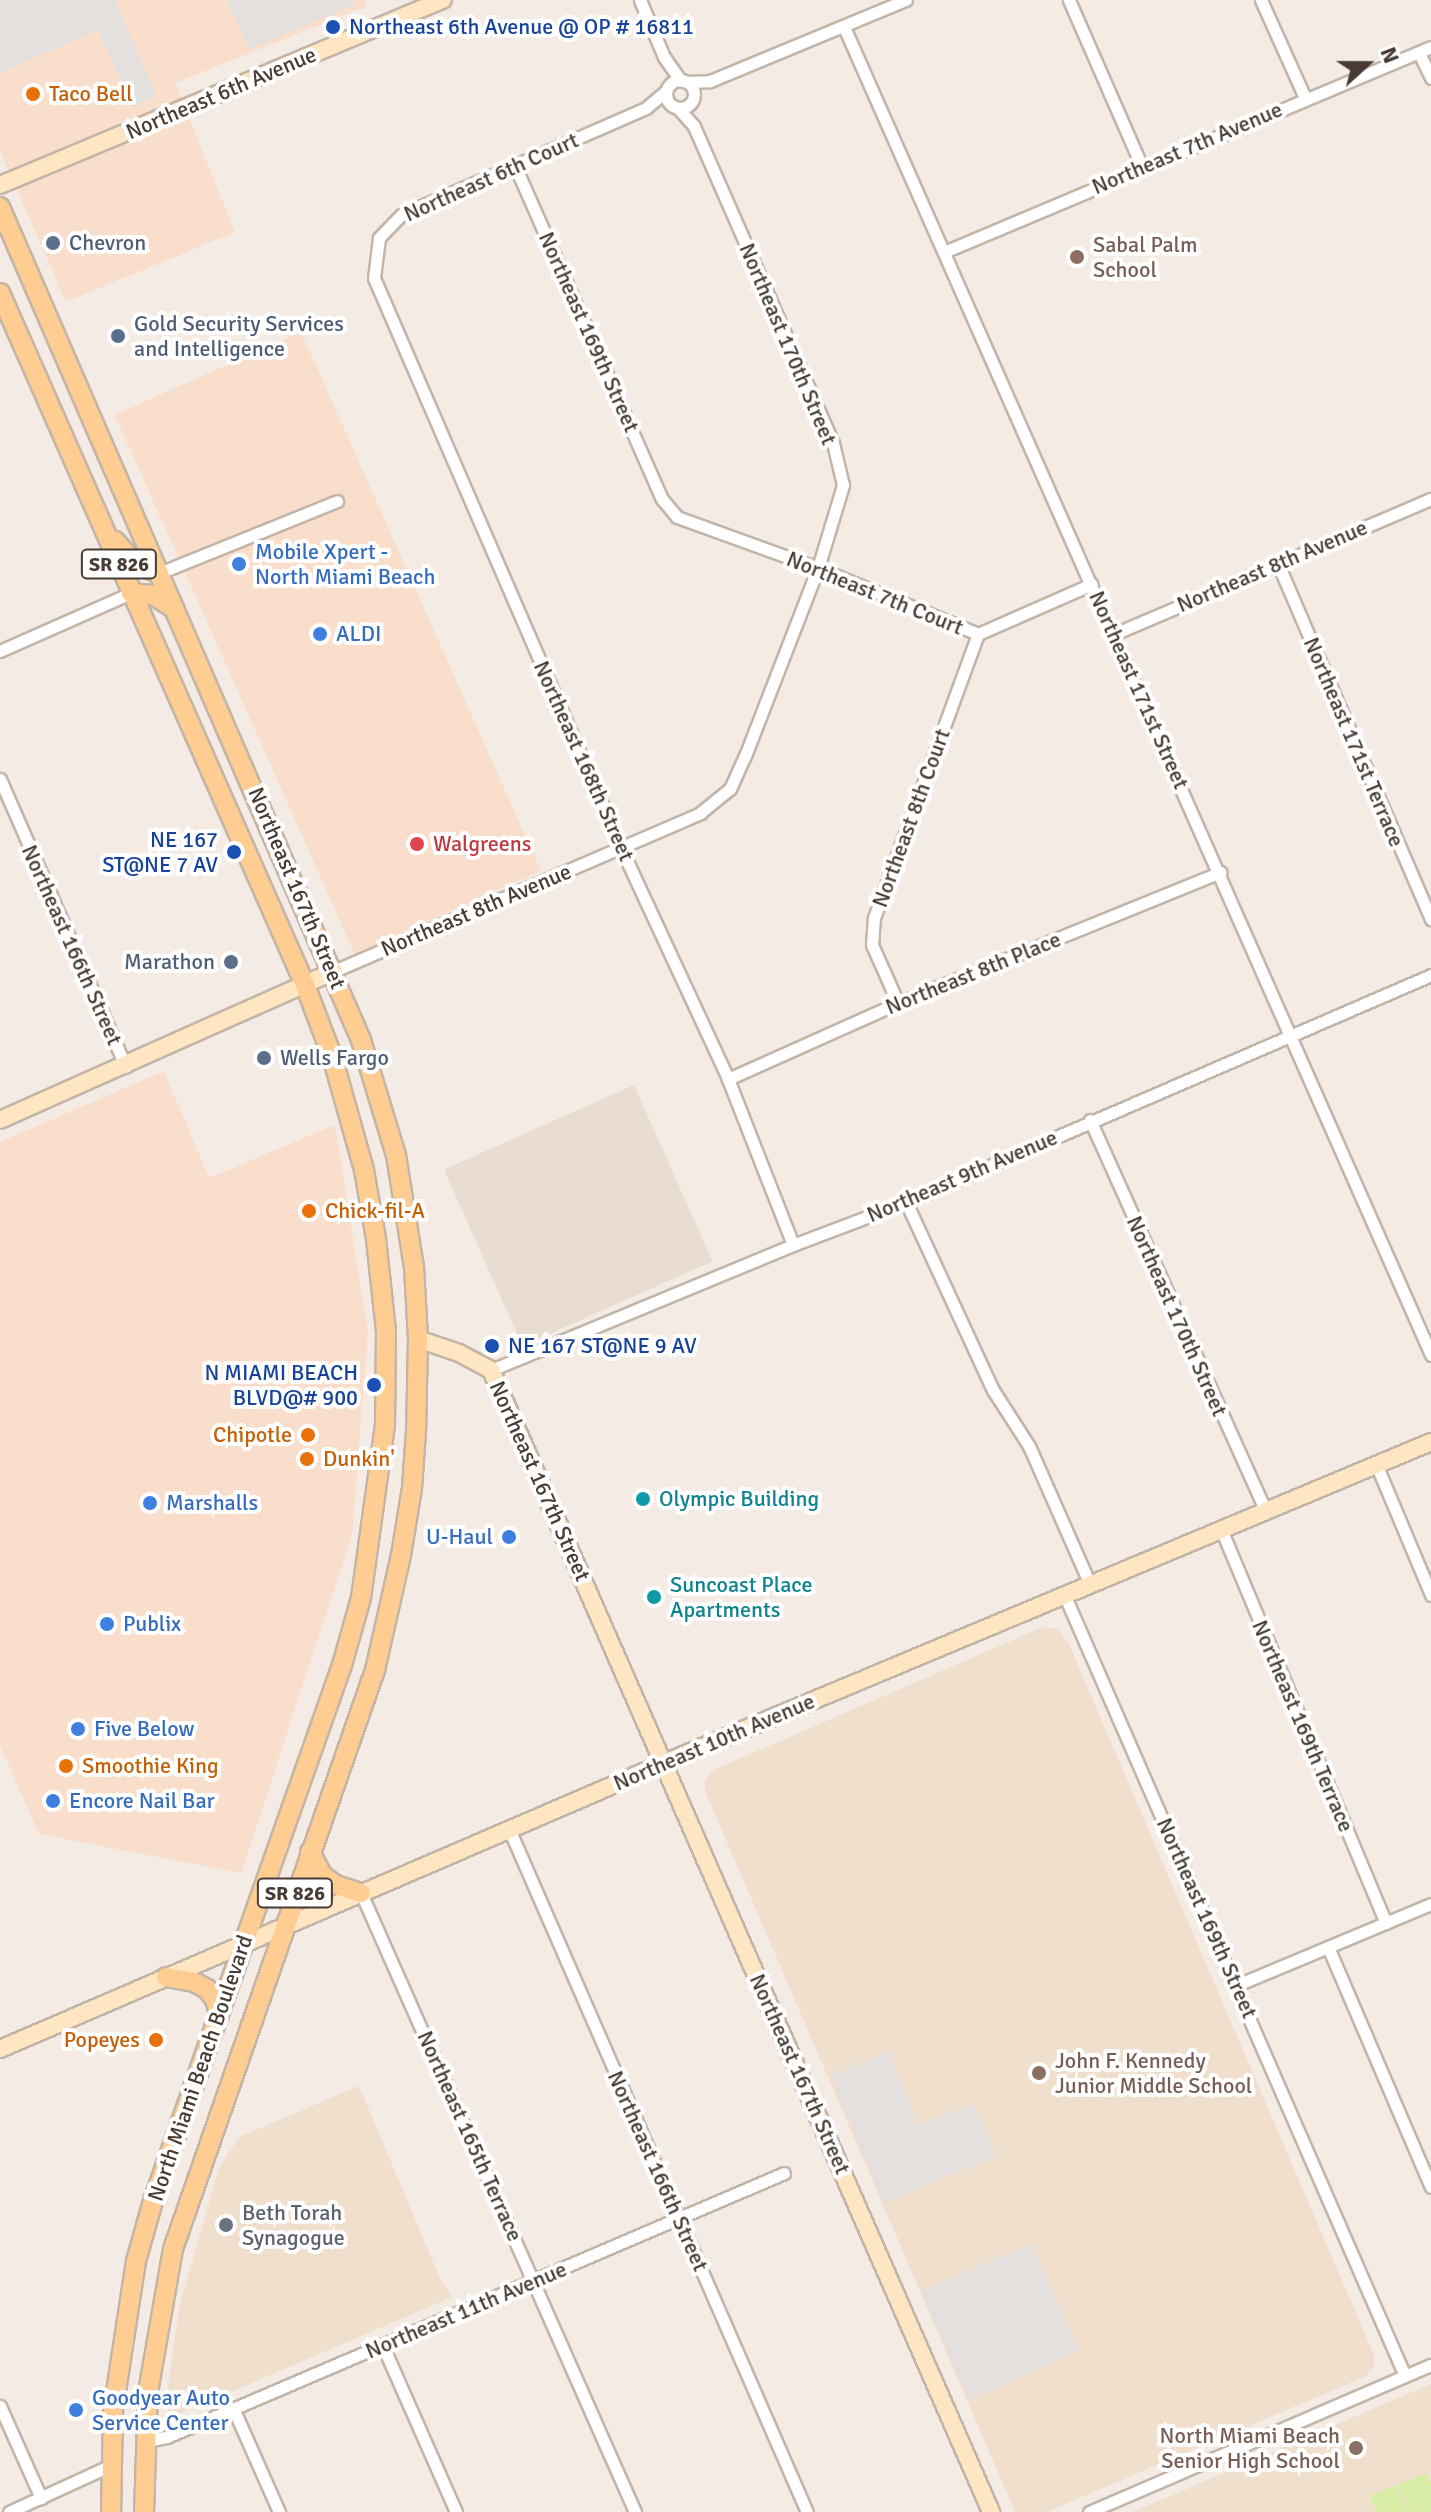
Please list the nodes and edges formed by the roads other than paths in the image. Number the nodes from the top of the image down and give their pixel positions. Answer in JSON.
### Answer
{"nodes":[{"id":1,"x":443,"y":0,"type":"edge"},
{"id":2,"x":640,"y":0,"type":"edge"},
{"id":3,"x":906,"y":0,"type":"edge"},
{"id":4,"x":1069,"y":0,"type":"edge"},
{"id":5,"x":1261,"y":0,"type":"edge"},
{"id":6,"x":844,"y":27,"type":"junction"},
{"id":7,"x":1431,"y":47,"type":"edge"},
{"id":8,"x":1419,"y":53,"type":"junction"},
{"id":9,"x":664,"y":57,"type":"junction"},
{"id":10,"x":1431,"y":78,"type":"edge"},
{"id":11,"x":684,"y":81,"type":"junction"},
{"id":12,"x":710,"y":81,"type":"junction"},
{"id":13,"x":668,"y":88,"type":"junction"},
{"id":14,"x":1305,"y":98,"type":"junction"},
{"id":15,"x":692,"y":100,"type":"junction"},
{"id":16,"x":675,"y":107,"type":"junction"},
{"id":17,"x":646,"y":108,"type":"junction"},
{"id":18,"x":694,"y":126,"type":"junction"},
{"id":19,"x":515,"y":166,"type":"junction"},
{"id":20,"x":1142,"y":167,"type":"junction"},
{"id":21,"x":0,"y":185,"type":"edge"},
{"id":22,"x":0,"y":207,"type":"edge"},
{"id":23,"x":944,"y":252,"type":"junction"},
{"id":24,"x":374,"y":278,"type":"joint"},
{"id":25,"x":0,"y":293,"type":"edge"},
{"id":26,"x":662,"y":499,"type":"joint"},
{"id":27,"x":1431,"y":499,"type":"edge"},
{"id":28,"x":337,"y":501,"type":"dead end"},
{"id":29,"x":102,"y":527,"type":"junction"},
{"id":30,"x":1278,"y":564,"type":"junction"},
{"id":31,"x":818,"y":568,"type":"junction"},
{"id":32,"x":159,"y":573,"type":"junction"},
{"id":33,"x":1092,"y":584,"type":"junction"},
{"id":34,"x":131,"y":593,"type":"junction"},
{"id":35,"x":174,"y":608,"type":"junction"},
{"id":36,"x":978,"y":634,"type":"junction"},
{"id":37,"x":1114,"y":634,"type":"junction"},
{"id":38,"x":0,"y":651,"type":"edge"},
{"id":39,"x":0,"y":779,"type":"edge"},
{"id":40,"x":621,"y":848,"type":"junction"},
{"id":41,"x":1220,"y":872,"type":"junction"},
{"id":42,"x":1431,"y":919,"type":"edge"},
{"id":43,"x":334,"y":971,"type":"junction"},
{"id":44,"x":1431,"y":975,"type":"edge"},
{"id":45,"x":305,"y":985,"type":"junction"},
{"id":46,"x":898,"y":1003,"type":"junction"},
{"id":47,"x":1292,"y":1037,"type":"junction"},
{"id":48,"x":126,"y":1067,"type":"junction"},
{"id":49,"x":728,"y":1079,"type":"junction"},
{"id":50,"x":0,"y":1120,"type":"edge"},
{"id":51,"x":1090,"y":1120,"type":"junction"},
{"id":52,"x":906,"y":1202,"type":"junction"},
{"id":53,"x":793,"y":1245,"type":"junction"},
{"id":54,"x":384,"y":1304,"type":"junction"},
{"id":55,"x":418,"y":1339,"type":"junction"},
{"id":56,"x":1431,"y":1355,"type":"edge"},
{"id":57,"x":491,"y":1370,"type":"junction"},
{"id":58,"x":1431,"y":1442,"type":"edge"},
{"id":59,"x":1376,"y":1464,"type":"junction"},
{"id":60,"x":1265,"y":1510,"type":"junction"},
{"id":61,"x":1221,"y":1529,"type":"junction"},
{"id":62,"x":1090,"y":1584,"type":"junction"},
{"id":63,"x":1064,"y":1594,"type":"junction"},
{"id":64,"x":1431,"y":1595,"type":"edge"},
{"id":65,"x":664,"y":1763,"type":"junction"},
{"id":66,"x":509,"y":1829,"type":"junction"},
{"id":67,"x":310,"y":1852,"type":"junction"},
{"id":68,"x":361,"y":1893,"type":"junction"},
{"id":69,"x":1431,"y":1904,"type":"edge"},
{"id":70,"x":1386,"y":1923,"type":"junction"},
{"id":71,"x":284,"y":1926,"type":"junction"},
{"id":72,"x":244,"y":1944,"type":"junction"},
{"id":73,"x":1328,"y":1947,"type":"junction"},
{"id":74,"x":166,"y":1977,"type":"junction"},
{"id":75,"x":1237,"y":1985,"type":"junction"},
{"id":76,"x":219,"y":2014,"type":"junction"},
{"id":77,"x":0,"y":2049,"type":"edge"},
{"id":78,"x":784,"y":2173,"type":"dead end"},
{"id":79,"x":1431,"y":2187,"type":"edge"},
{"id":80,"x":678,"y":2219,"type":"junction"},
{"id":81,"x":534,"y":2282,"type":"junction"},
{"id":82,"x":382,"y":2344,"type":"junction"},
{"id":83,"x":1431,"y":2365,"type":"edge"},
{"id":84,"x":1405,"y":2376,"type":"junction"},
{"id":85,"x":0,"y":2406,"type":"edge"},
{"id":86,"x":233,"y":2408,"type":"junction"},
{"id":87,"x":146,"y":2441,"type":"junction"},
{"id":88,"x":111,"y":2465,"type":"junction"},
{"id":89,"x":41,"y":2498,"type":"junction"},
{"id":90,"x":9,"y":2512,"type":"edge"},
{"id":91,"x":111,"y":2512,"type":"edge"},
{"id":92,"x":144,"y":2512,"type":"edge"},
{"id":93,"x":279,"y":2512,"type":"edge"},
{"id":94,"x":456,"y":2512,"type":"edge"},
{"id":95,"x":635,"y":2512,"type":"edge"},
{"id":96,"x":807,"y":2512,"type":"edge"},
{"id":97,"x":991,"y":2512,"type":"edge"},
{"id":98,"x":1089,"y":2512,"type":"edge"}],
"edges":[{"from":1,"to":21,"type":"street","name":"Northeast 6th Avenue"},
{"from":2,"to":9,"type":"street"},
{"from":3,"to":6,"type":"street"},
{"from":4,"to":20,"type":"street"},
{"from":5,"to":14,"type":"street"},
{"from":6,"to":12,"type":"street"},
{"from":6,"to":23,"type":"street","name":"Northeast 171st Street"},
{"from":7,"to":8,"type":"street","name":"Northeast 7th Avenue"},
{"from":8,"to":10,"type":"street"},
{"from":8,"to":14,"type":"street","name":"Northeast 7th Avenue"},
{"from":9,"to":11,"type":"street"},
{"from":9,"to":13,"type":"street"},
{"from":11,"to":12,"type":"street"},
{"from":11,"to":13,"type":"street","name":"Northeast 6th Court"},
{"from":11,"to":15,"type":"street","name":"Northeast 170th Street"},
{"from":12,"to":15,"type":"street"},
{"from":13,"to":16,"type":"street","name":"Northeast 170th Street"},
{"from":13,"to":17,"type":"street","name":"Northeast 6th Court"},
{"from":14,"to":20,"type":"street","name":"Northeast 7th Avenue"},
{"from":15,"to":16,"type":"street"},
{"from":15,"to":18,"type":"street","name":"Northeast 170th Street"},
{"from":16,"to":17,"type":"street","name":"Northeast 6th Court"},
{"from":16,"to":18,"type":"street","name":"Northeast 170th Street"},
{"from":17,"to":19,"type":"street","name":"Northeast 6th Court"},
{"from":18,"to":31,"type":"street","name":"Northeast 170th Street"},
{"from":19,"to":24,"type":"street","name":"Northeast 6th Court"},
{"from":19,"to":26,"type":"street","name":"Northeast 169th Street"},
{"from":20,"to":23,"type":"street","name":"Northeast 7th Avenue"},
{"from":22,"to":32,"type":"main road","name":"Northeast 167th Street","number":"SR 826"},
{"from":23,"to":33,"type":"street","name":"Northeast 171st Street"},
{"from":24,"to":40,"type":"street","name":"Northeast 168th Street"},
{"from":25,"to":29,"type":"main road","name":"Northeast 167th Street","number":"SR 826"},
{"from":26,"to":31,"type":"street","name":"Northeast 7th Court"},
{"from":27,"to":30,"type":"street","name":"Northeast 8th Avenue"},
{"from":28,"to":32,"type":"street"},
{"from":29,"to":32,"type":"main road"},
{"from":29,"to":34,"type":"main road","name":"Northeast 167th Street","number":"SR 826"},
{"from":30,"to":37,"type":"street","name":"Northeast 8th Avenue"},
{"from":30,"to":42,"type":"street","name":"Northeast 171st Terrace"},
{"from":31,"to":36,"type":"street","name":"Northeast 7th Court"},
{"from":31,"to":40,"type":"street","name":"Northeast 8th Avenue"},
{"from":32,"to":35,"type":"main road","name":"Northeast 167th Street","number":"SR 826"},
{"from":33,"to":36,"type":"street","name":"Northeast 7th Court"},
{"from":33,"to":37,"type":"street","name":"Northeast 171st Street"},
{"from":34,"to":35,"type":"main road"},
{"from":34,"to":38,"type":"street"},
{"from":34,"to":45,"type":"main road","name":"Northeast 167th Street","number":"SR 826"},
{"from":35,"to":43,"type":"main road","name":"Northeast 167th Street","number":"SR 826"},
{"from":36,"to":46,"type":"street","name":"Northeast 8th Court"},
{"from":37,"to":41,"type":"street","name":"Northeast 171st Street"},
{"from":39,"to":48,"type":"street","name":"Northeast 166th Street"},
{"from":40,"to":43,"type":"street","name":"Northeast 8th Avenue"},
{"from":40,"to":49,"type":"street","name":"Northeast 168th Street"},
{"from":41,"to":46,"type":"street","name":"Northeast 8th Place"},
{"from":41,"to":47,"type":"street","name":"Northeast 171st Street"},
{"from":43,"to":45,"type":"street","name":"Northeast 8th Avenue"},
{"from":43,"to":55,"type":"main road","name":"Northeast 167th Street","number":"SR 826"},
{"from":44,"to":47,"type":"street","name":"Northeast 9th Avenue"},
{"from":45,"to":48,"type":"street","name":"Northeast 8th Avenue"},
{"from":45,"to":54,"type":"main road","name":"Northeast 167th Street","number":"SR 826"},
{"from":46,"to":49,"type":"street","name":"Northeast 8th Place"},
{"from":47,"to":51,"type":"street","name":"Northeast 9th Avenue"},
{"from":47,"to":56,"type":"street","name":"Northeast 171st Street"},
{"from":48,"to":50,"type":"street","name":"Northeast 8th Avenue"},
{"from":49,"to":53,"type":"street","name":"Northeast 168th Street"},
{"from":51,"to":52,"type":"street","name":"Northeast 9th Avenue"},
{"from":51,"to":60,"type":"street","name":"Northeast 170th Street"},
{"from":52,"to":53,"type":"street","name":"Northeast 9th Avenue"},
{"from":52,"to":62,"type":"street"},
{"from":53,"to":57,"type":"street","name":"Northeast 9th Avenue"},
{"from":54,"to":55,"type":"main road"},
{"from":54,"to":72,"type":"main road","name":"North Miami Beach Boulevard","number":"SR 826"},
{"from":55,"to":57,"type":"street","name":"Northeast 167th Street"},
{"from":55,"to":67,"type":"main road","name":"North Miami Beach Boulevard","number":"SR 826"},
{"from":57,"to":65,"type":"street","name":"Northeast 167th Street"},
{"from":58,"to":59,"type":"street","name":"Northeast 10th Avenue"},
{"from":59,"to":60,"type":"street","name":"Northeast 10th Avenue"},
{"from":59,"to":64,"type":"street"},
{"from":60,"to":61,"type":"street","name":"Northeast 10th Avenue"},
{"from":61,"to":62,"type":"street","name":"Northeast 10th Avenue"},
{"from":61,"to":70,"type":"street","name":"Northeast 169th Terrace"},
{"from":62,"to":63,"type":"street","name":"Northeast 10th Avenue"},
{"from":63,"to":65,"type":"street","name":"Northeast 10th Avenue"},
{"from":63,"to":75,"type":"street","name":"Northeast 169th Street"},
{"from":65,"to":66,"type":"street","name":"Northeast 10th Avenue"},
{"from":65,"to":97,"type":"street","name":"Northeast 167th Street"},
{"from":66,"to":68,"type":"street","name":"Northeast 10th Avenue"},
{"from":66,"to":80,"type":"street","name":"Northeast 166th Street"},
{"from":67,"to":68,"type":"main road"},
{"from":67,"to":71,"type":"main road","name":"North Miami Beach Boulevard","number":"SR 826"},
{"from":68,"to":71,"type":"street","name":"Northeast 10th Avenue"},
{"from":68,"to":81,"type":"street","name":"Northeast 165th Terrace"},
{"from":69,"to":70,"type":"street"},
{"from":70,"to":73,"type":"street"},
{"from":71,"to":72,"type":"street","name":"Northeast 10th Avenue"},
{"from":71,"to":87,"type":"main road","name":"North Miami Beach Boulevard","number":"SR 826"},
{"from":72,"to":74,"type":"street","name":"Northeast 10th Avenue"},
{"from":72,"to":76,"type":"main road","name":"North Miami Beach Boulevard","number":"SR 826"},
{"from":73,"to":75,"type":"street"},
{"from":73,"to":79,"type":"street"},
{"from":74,"to":76,"type":"main road"},
{"from":74,"to":77,"type":"street","name":"Northeast 10th Avenue"},
{"from":75,"to":84,"type":"street","name":"Northeast 169th Street"},
{"from":76,"to":88,"type":"main road","name":"North Miami Beach Boulevard","number":"SR 826"},
{"from":78,"to":80,"type":"street","name":"Northeast 11th Avenue"},
{"from":80,"to":81,"type":"street","name":"Northeast 11th Avenue"},
{"from":80,"to":96,"type":"street","name":"Northeast 166th Street"},
{"from":81,"to":82,"type":"street","name":"Northeast 11th Avenue"},
{"from":81,"to":95,"type":"street","name":"Northeast 165th Terrace"},
{"from":82,"to":86,"type":"street","name":"Northeast 11th Avenue"},
{"from":82,"to":94,"type":"street"},
{"from":83,"to":84,"type":"street"},
{"from":84,"to":98,"type":"street"},
{"from":85,"to":89,"type":"street"},
{"from":86,"to":87,"type":"street","name":"Northeast 11th Avenue"},
{"from":86,"to":93,"type":"street"},
{"from":87,"to":92,"type":"main road","number":"SR 826"},
{"from":88,"to":89,"type":"street"},
{"from":88,"to":91,"type":"main road","number":"SR 826"},
{"from":89,"to":90,"type":"street"}]}
